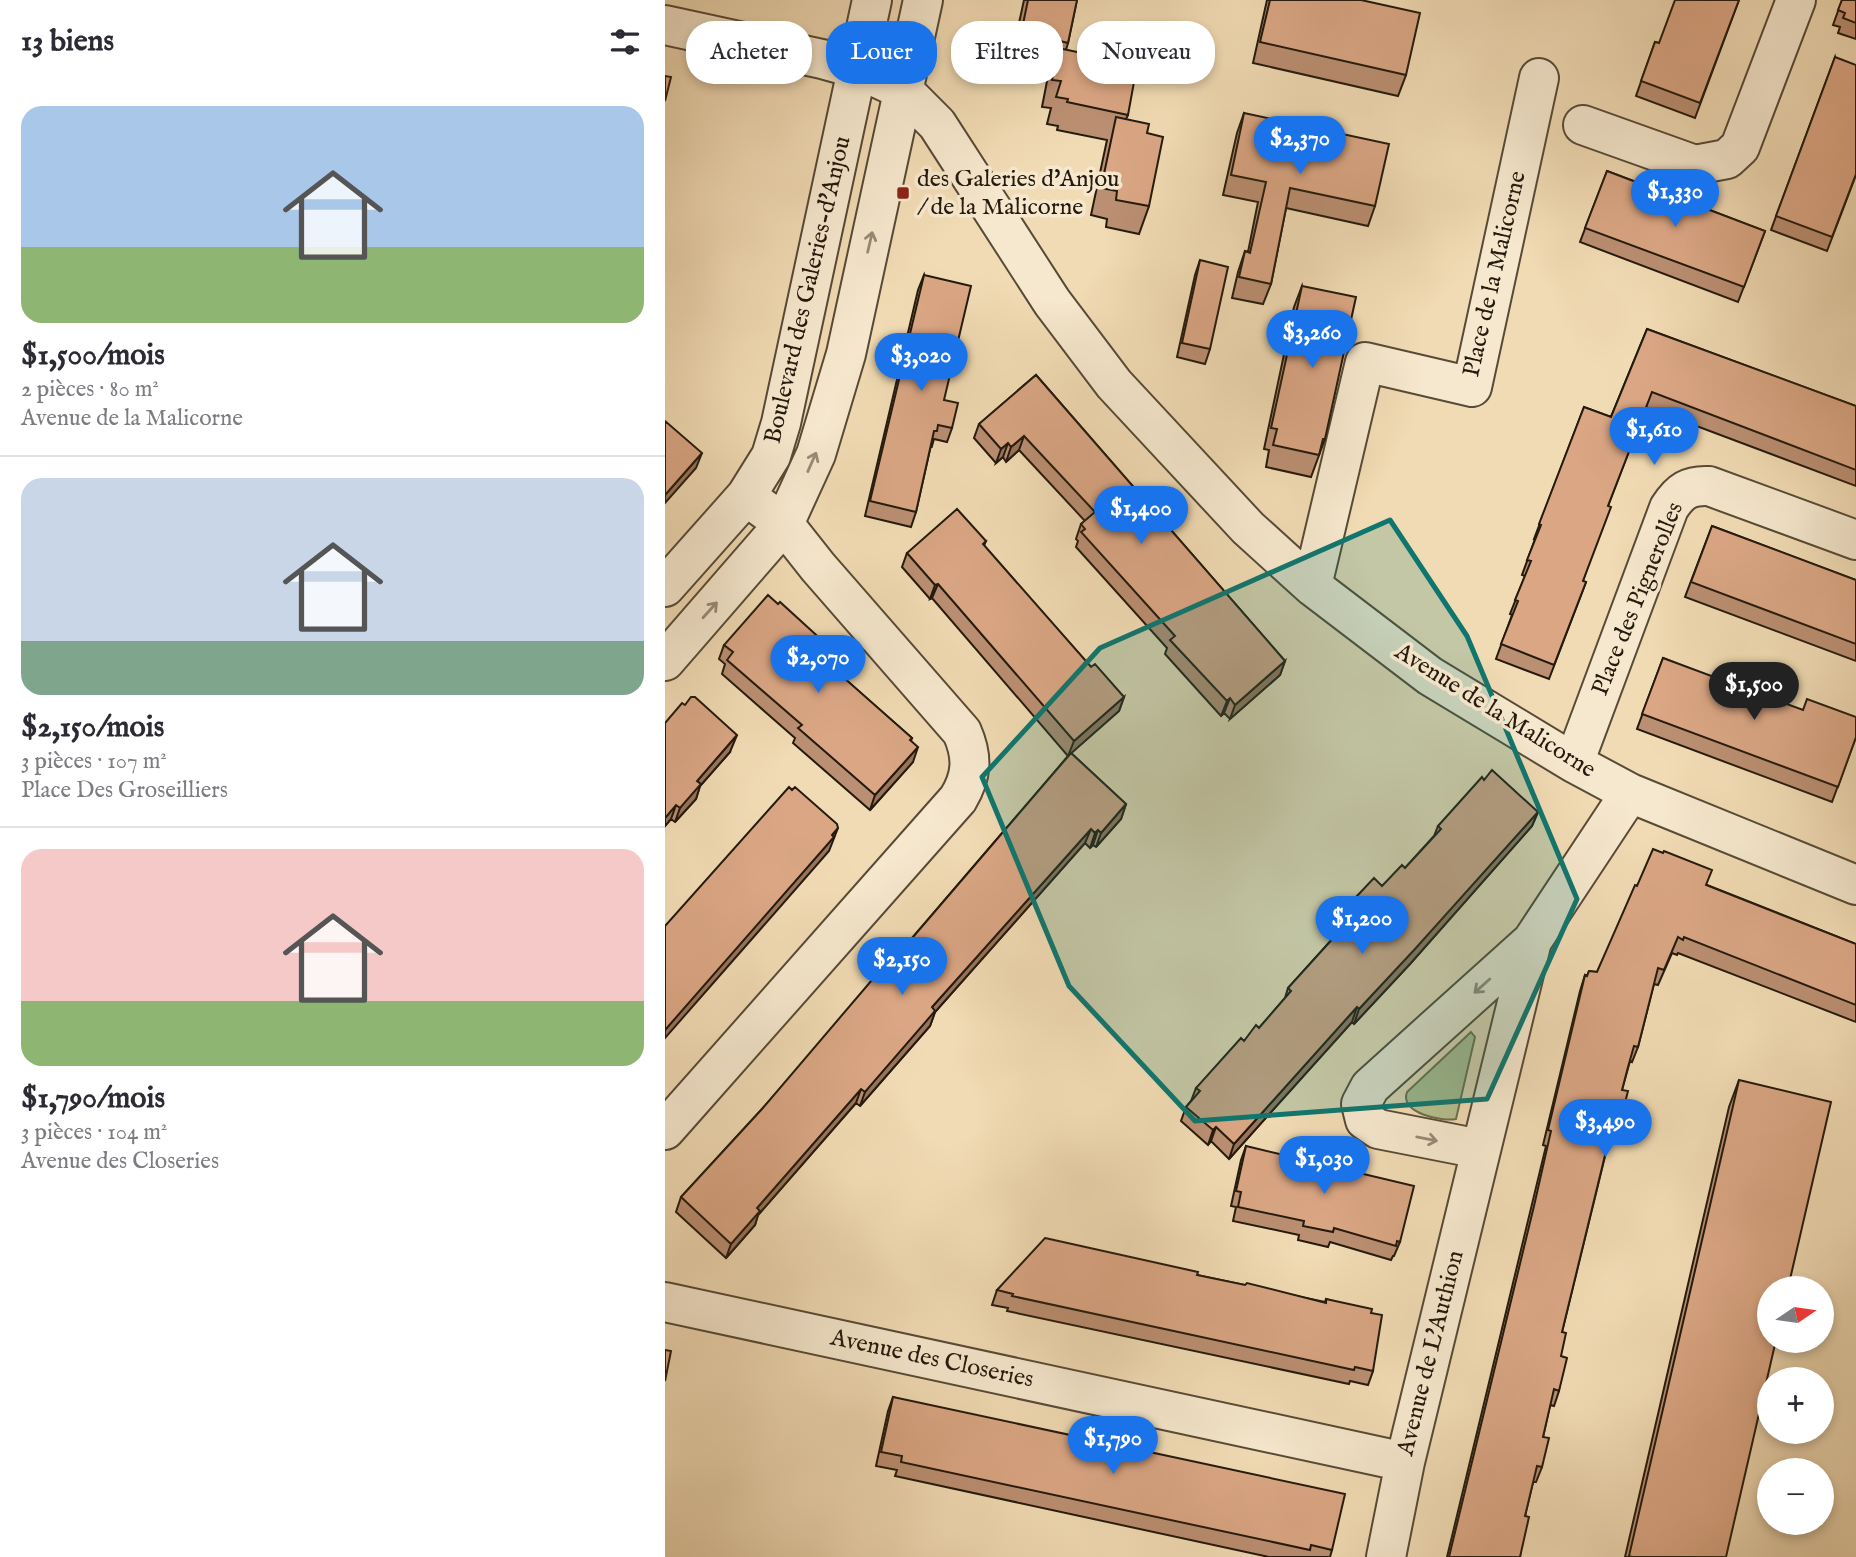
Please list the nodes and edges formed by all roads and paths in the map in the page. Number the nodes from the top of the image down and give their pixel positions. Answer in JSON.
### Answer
{"nodes":[{"id":1,"x":872,"y":0,"type":"edge"},
{"id":2,"x":923,"y":0,"type":"edge"},
{"id":3,"x":1796,"y":0,"type":"edge"},
{"id":4,"x":868,"y":21,"type":"edge"},
{"id":5,"x":665,"y":25,"type":"edge"},
{"id":6,"x":826,"y":62,"type":"edge"},
{"id":7,"x":1539,"y":78,"type":"dead end"},
{"id":8,"x":855,"y":84,"type":"edge"},
{"id":9,"x":890,"y":84,"type":"edge"},
{"id":10,"x":903,"y":90,"type":"junction"},
{"id":11,"x":1583,"y":125,"type":"dead end"},
{"id":12,"x":746,"y":496,"type":"junction"},
{"id":13,"x":784,"y":524,"type":"junction"},
{"id":14,"x":1856,"y":540,"type":"edge"},
{"id":15,"x":1312,"y":586,"type":"junction"},
{"id":16,"x":665,"y":587,"type":"edge"},
{"id":17,"x":665,"y":661,"type":"edge"},
{"id":18,"x":1574,"y":763,"type":"junction"},
{"id":19,"x":1630,"y":793,"type":"junction"},
{"id":20,"x":1855,"y":881,"type":"edge"},
{"id":21,"x":1532,"y":941,"type":"junction"},
{"id":22,"x":665,"y":1130,"type":"edge"},
{"id":23,"x":1480,"y":1149,"type":"junction"},
{"id":24,"x":665,"y":1301,"type":"edge"},
{"id":25,"x":1405,"y":1462,"type":"junction"},
{"id":26,"x":1386,"y":1557,"type":"edge"}],
"edges":[{"from":1,"to":4,"type":"street","name":"Boulevard des Galeries-d'Anjou"},
{"from":2,"to":10,"type":"street","name":"Boulevard des Galeries-d'Anjou"},
{"from":3,"to":11,"type":"street"},
{"from":5,"to":6,"type":"street","name":"Avenue de la Malicorne"},
{"from":7,"to":15,"type":"street","name":"Place de la Malicorne"},
{"from":8,"to":12,"type":"street","name":"Boulevard des Galeries-d'Anjou"},
{"from":9,"to":10,"type":"street","name":"Avenue de la Malicorne"},
{"from":13,"to":10,"type":"street","name":"Boulevard des Galeries-d'Anjou","one_way":true},
{"from":10,"to":15,"type":"street","name":"Avenue de la Malicorne"},
{"from":12,"to":13,"type":"street"},
{"from":12,"to":16,"type":"street","name":"Boulevard des Galeries-d'Anjou"},
{"from":17,"to":13,"type":"street","name":"Boulevard des Galeries-d'Anjou","one_way":true},
{"from":13,"to":22,"type":"street"},
{"from":14,"to":18,"type":"street","name":"Place des Pignerolles"},
{"from":15,"to":18,"type":"street","name":"Avenue de la Malicorne"},
{"from":18,"to":19,"type":"street","name":"Avenue de la Malicorne"},
{"from":19,"to":20,"type":"street","name":"Avenue de la Malicorne"},
{"from":19,"to":21,"type":"street","name":"Avenue de L'Authion"},
{"from":21,"to":23,"type":"street","name":"Avenue de L'Authion"},
{"from":21,"to":23,"type":"street","name":"Avenue de L'Authion","one_way":true},
{"from":23,"to":25,"type":"street","name":"Avenue de L'Authion"},
{"from":24,"to":25,"type":"street","name":"Avenue des Closeries"},
{"from":25,"to":26,"type":"street","name":"Avenue de L'Authion"}]}
